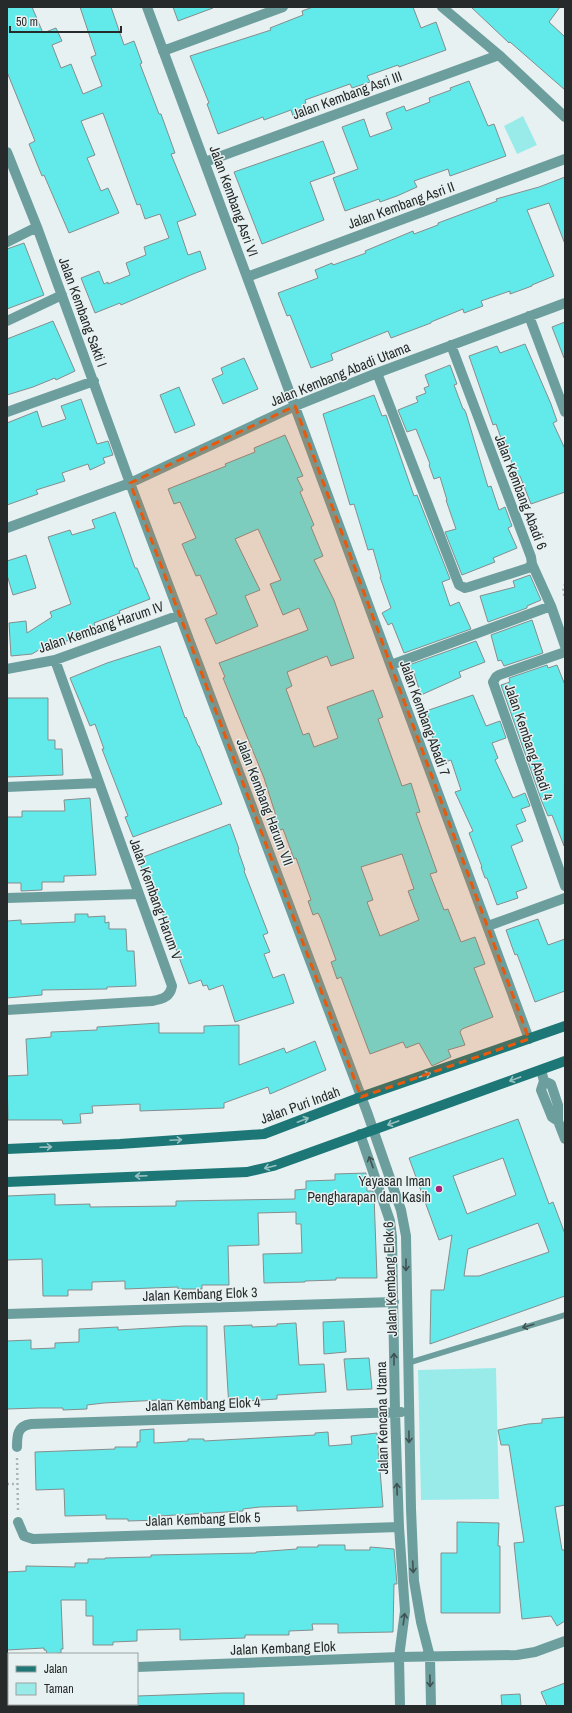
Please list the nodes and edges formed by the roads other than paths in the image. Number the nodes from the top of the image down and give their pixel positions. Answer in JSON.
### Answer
{"nodes":[{"id":1,"x":147,"y":7,"type":"edge"},
{"id":2,"x":283,"y":7,"type":"edge"},
{"id":3,"x":442,"y":7,"type":"edge"},
{"id":4,"x":163,"y":51,"type":"junction"},
{"id":5,"x":499,"y":54,"type":"junction"},
{"id":6,"x":565,"y":118,"type":"edge"},
{"id":7,"x":7,"y":152,"type":"edge"},
{"id":8,"x":565,"y":159,"type":"edge"},
{"id":9,"x":205,"y":162,"type":"junction"},
{"id":10,"x":37,"y":227,"type":"junction"},
{"id":11,"x":7,"y":242,"type":"edge"},
{"id":12,"x":247,"y":277,"type":"junction"},
{"id":13,"x":62,"y":296,"type":"junction"},
{"id":14,"x":565,"y":303,"type":"edge"},
{"id":15,"x":529,"y":316,"type":"junction"},
{"id":16,"x":7,"y":321,"type":"edge"},
{"id":17,"x":451,"y":345,"type":"junction"},
{"id":18,"x":377,"y":373,"type":"junction"},
{"id":19,"x":94,"y":381,"type":"junction"},
{"id":20,"x":295,"y":406,"type":"junction"},
{"id":21,"x":7,"y":412,"type":"edge"},
{"id":22,"x":565,"y":412,"type":"edge"},
{"id":23,"x":130,"y":483,"type":"junction"},
{"id":24,"x":7,"y":528,"type":"edge"},
{"id":25,"x":532,"y":564,"type":"junction"},
{"id":26,"x":551,"y":606,"type":"junction"},
{"id":27,"x":180,"y":615,"type":"junction"},
{"id":28,"x":565,"y":646,"type":"edge"},
{"id":29,"x":565,"y":652,"type":"edge"},
{"id":30,"x":55,"y":660,"type":"junction"},
{"id":31,"x":391,"y":665,"type":"junction"},
{"id":32,"x":7,"y":669,"type":"edge"},
{"id":33,"x":99,"y":783,"type":"junction"},
{"id":34,"x":7,"y":787,"type":"edge"},
{"id":35,"x":565,"y":886,"type":"edge"},
{"id":36,"x":139,"y":894,"type":"junction"},
{"id":37,"x":7,"y":898,"type":"edge"},
{"id":38,"x":565,"y":898,"type":"edge"},
{"id":39,"x":488,"y":926,"type":"junction"},
{"id":40,"x":7,"y":1010,"type":"edge"},
{"id":41,"x":565,"y":1026,"type":"edge"},
{"id":42,"x":529,"y":1040,"type":"junction"},
{"id":43,"x":565,"y":1061,"type":"edge"},
{"id":44,"x":541,"y":1070,"type":"junction"},
{"id":45,"x":361,"y":1098,"type":"junction"},
{"id":46,"x":373,"y":1130,"type":"junction"},
{"id":47,"x":360,"y":1134,"type":"junction"},
{"id":48,"x":565,"y":1139,"type":"edge"},
{"id":49,"x":7,"y":1148,"type":"edge"},
{"id":50,"x":7,"y":1182,"type":"edge"},
{"id":51,"x":406,"y":1236,"type":"junction"},
{"id":52,"x":392,"y":1237,"type":"junction"},
{"id":53,"x":394,"y":1302,"type":"junction"},
{"id":54,"x":7,"y":1314,"type":"edge"},
{"id":55,"x":565,"y":1315,"type":"edge"},
{"id":56,"x":408,"y":1363,"type":"junction"},
{"id":57,"x":395,"y":1412,"type":"junction"},
{"id":58,"x":408,"y":1412,"type":"junction"},
{"id":59,"x":17,"y":1447,"type":"road end"},
{"id":60,"x":411,"y":1509,"type":"junction"},
{"id":61,"x":398,"y":1510,"type":"junction"},
{"id":62,"x":18,"y":1522,"type":"road end"},
{"id":63,"x":399,"y":1531,"type":"junction"},
{"id":64,"x":411,"y":1535,"type":"junction"},
{"id":65,"x":565,"y":1641,"type":"edge"},
{"id":66,"x":399,"y":1657,"type":"junction"},
{"id":67,"x":430,"y":1657,"type":"junction"},
{"id":68,"x":138,"y":1667,"type":"edge"},
{"id":69,"x":400,"y":1706,"type":"edge"},
{"id":70,"x":431,"y":1706,"type":"edge"}],
"edges":[{"from":1,"to":4,"type":"street","name":"Jalan Kembang Asri VI"},
{"from":2,"to":4,"type":"street"},
{"from":3,"to":5,"type":"street"},
{"from":4,"to":9,"type":"street","name":"Jalan Kembang Asri VI"},
{"from":5,"to":6,"type":"street"},
{"from":5,"to":9,"type":"street","name":"Jalan Kembang Asri III"},
{"from":7,"to":10,"type":"street","name":"Jalan Kembang Sakti I"},
{"from":8,"to":12,"type":"street","name":"Jalan Kembang Asri II"},
{"from":9,"to":12,"type":"street","name":"Jalan Kembang Asri VI"},
{"from":10,"to":11,"type":"street"},
{"from":10,"to":13,"type":"street","name":"Jalan Kembang Sakti I"},
{"from":12,"to":20,"type":"street","name":"Jalan Kembang Asri VI"},
{"from":13,"to":16,"type":"street"},
{"from":13,"to":19,"type":"street","name":"Jalan Kembang Sakti I"},
{"from":14,"to":15,"type":"street","name":"Jalan Kembang Abadi Utama"},
{"from":15,"to":17,"type":"street","name":"Jalan Kembang Abadi Utama"},
{"from":15,"to":22,"type":"street"},
{"from":17,"to":18,"type":"street","name":"Jalan Kembang Abadi Utama"},
{"from":17,"to":25,"type":"street","name":"Jalan Kembang Abadi 6"},
{"from":18,"to":20,"type":"street","name":"Jalan Kembang Abadi Utama"},
{"from":18,"to":25,"type":"street","name":"Jalan Kembang Abadi 6"},
{"from":19,"to":21,"type":"street"},
{"from":19,"to":23,"type":"street","name":"Jalan Kembang Sakti I"},
{"from":20,"to":23,"type":"street","name":"Jalan Kembang Abadi Utama"},
{"from":20,"to":31,"type":"street","name":"Jalan Kembang Abadi 7"},
{"from":23,"to":24,"type":"street","name":"Jalan Kembang Abadi Utama"},
{"from":23,"to":27,"type":"street","name":"Jalan Kembang Harum VII"},
{"from":25,"to":26,"type":"street"},
{"from":26,"to":28,"type":"street"},
{"from":26,"to":31,"type":"street"},
{"from":27,"to":30,"type":"street","name":"Jalan Kembang Harum IV"},
{"from":27,"to":45,"type":"street","name":"Jalan Kembang Harum VII"},
{"from":29,"to":35,"type":"street","name":"Jalan Kembang Abadi 4"},
{"from":30,"to":32,"type":"street","name":"Jalan Kembang Harum IV"},
{"from":30,"to":33,"type":"street","name":"Jalan Kembang Harum V"},
{"from":31,"to":39,"type":"street","name":"Jalan Kembang Abadi 7"},
{"from":33,"to":34,"type":"street"},
{"from":33,"to":36,"type":"street","name":"Jalan Kembang Harum V"},
{"from":36,"to":37,"type":"street"},
{"from":36,"to":40,"type":"street","name":"Jalan Kembang Harum V"},
{"from":38,"to":39,"type":"street"},
{"from":39,"to":42,"type":"street","name":"Jalan Kembang Abadi 7"},
{"from":41,"to":42,"type":"main road","name":"Jalan Puri Indah"},
{"from":45,"to":42,"type":"main road","name":"Jalan Puri Indah","one_way":true},
{"from":43,"to":44,"type":"main road"},
{"from":44,"to":46,"type":"main road","one_way":true},
{"from":44,"to":48,"type":"street"},
{"from":45,"to":46,"type":"street","name":"Jalan Kembang Harum VII"},
{"from":49,"to":45,"type":"main road","name":"Jalan Puri Indah","one_way":true},
{"from":46,"to":47,"type":"main road"},
{"from":46,"to":51,"type":"street","name":"Jalan Kembang Elok 6"},
{"from":47,"to":50,"type":"main road","one_way":true},
{"from":52,"to":47,"type":"street","name":"Jalan Kencana Utama","one_way":true},
{"from":51,"to":52,"type":"street"},
{"from":51,"to":56,"type":"street","name":"Jalan Kembang Elok 6","one_way":true},
{"from":52,"to":53,"type":"street","name":"Jalan Kencana Utama"},
{"from":53,"to":54,"type":"street","name":"Jalan Kembang Elok 3"},
{"from":57,"to":53,"type":"street","name":"Jalan Kencana Utama","one_way":true},
{"from":55,"to":56,"type":"lane","one_way":true},
{"from":56,"to":58,"type":"street","name":"Jalan Kembang Elok 6"},
{"from":57,"to":58,"type":"street","name":"Jalan Kembang Elok 4"},
{"from":57,"to":59,"type":"street","name":"Jalan Kembang Elok 4"},
{"from":61,"to":57,"type":"street","name":"Jalan Kencana Utama","one_way":true},
{"from":58,"to":60,"type":"street","name":"Jalan Kembang Elok 6","one_way":true},
{"from":60,"to":61,"type":"street"},
{"from":60,"to":64,"type":"street","name":"Jalan Kembang Elok 6"},
{"from":61,"to":63,"type":"street","name":"Jalan Kencana Utama"},
{"from":62,"to":63,"type":"street","name":"Jalan Kembang Elok 5"},
{"from":63,"to":64,"type":"street","name":"Jalan Kembang Elok 5"},
{"from":66,"to":63,"type":"street","name":"Jalan Kencana Utama","one_way":true},
{"from":64,"to":67,"type":"street","name":"Jalan Kembang Elok 6","one_way":true},
{"from":65,"to":67,"type":"street","name":"Jalan Kembang Elok"},
{"from":66,"to":67,"type":"street","name":"Jalan Kembang Elok"},
{"from":66,"to":68,"type":"street","name":"Jalan Kembang Elok"},
{"from":66,"to":69,"type":"street","name":"Jalan Kencana Utama"},
{"from":67,"to":70,"type":"street","one_way":true}]}
